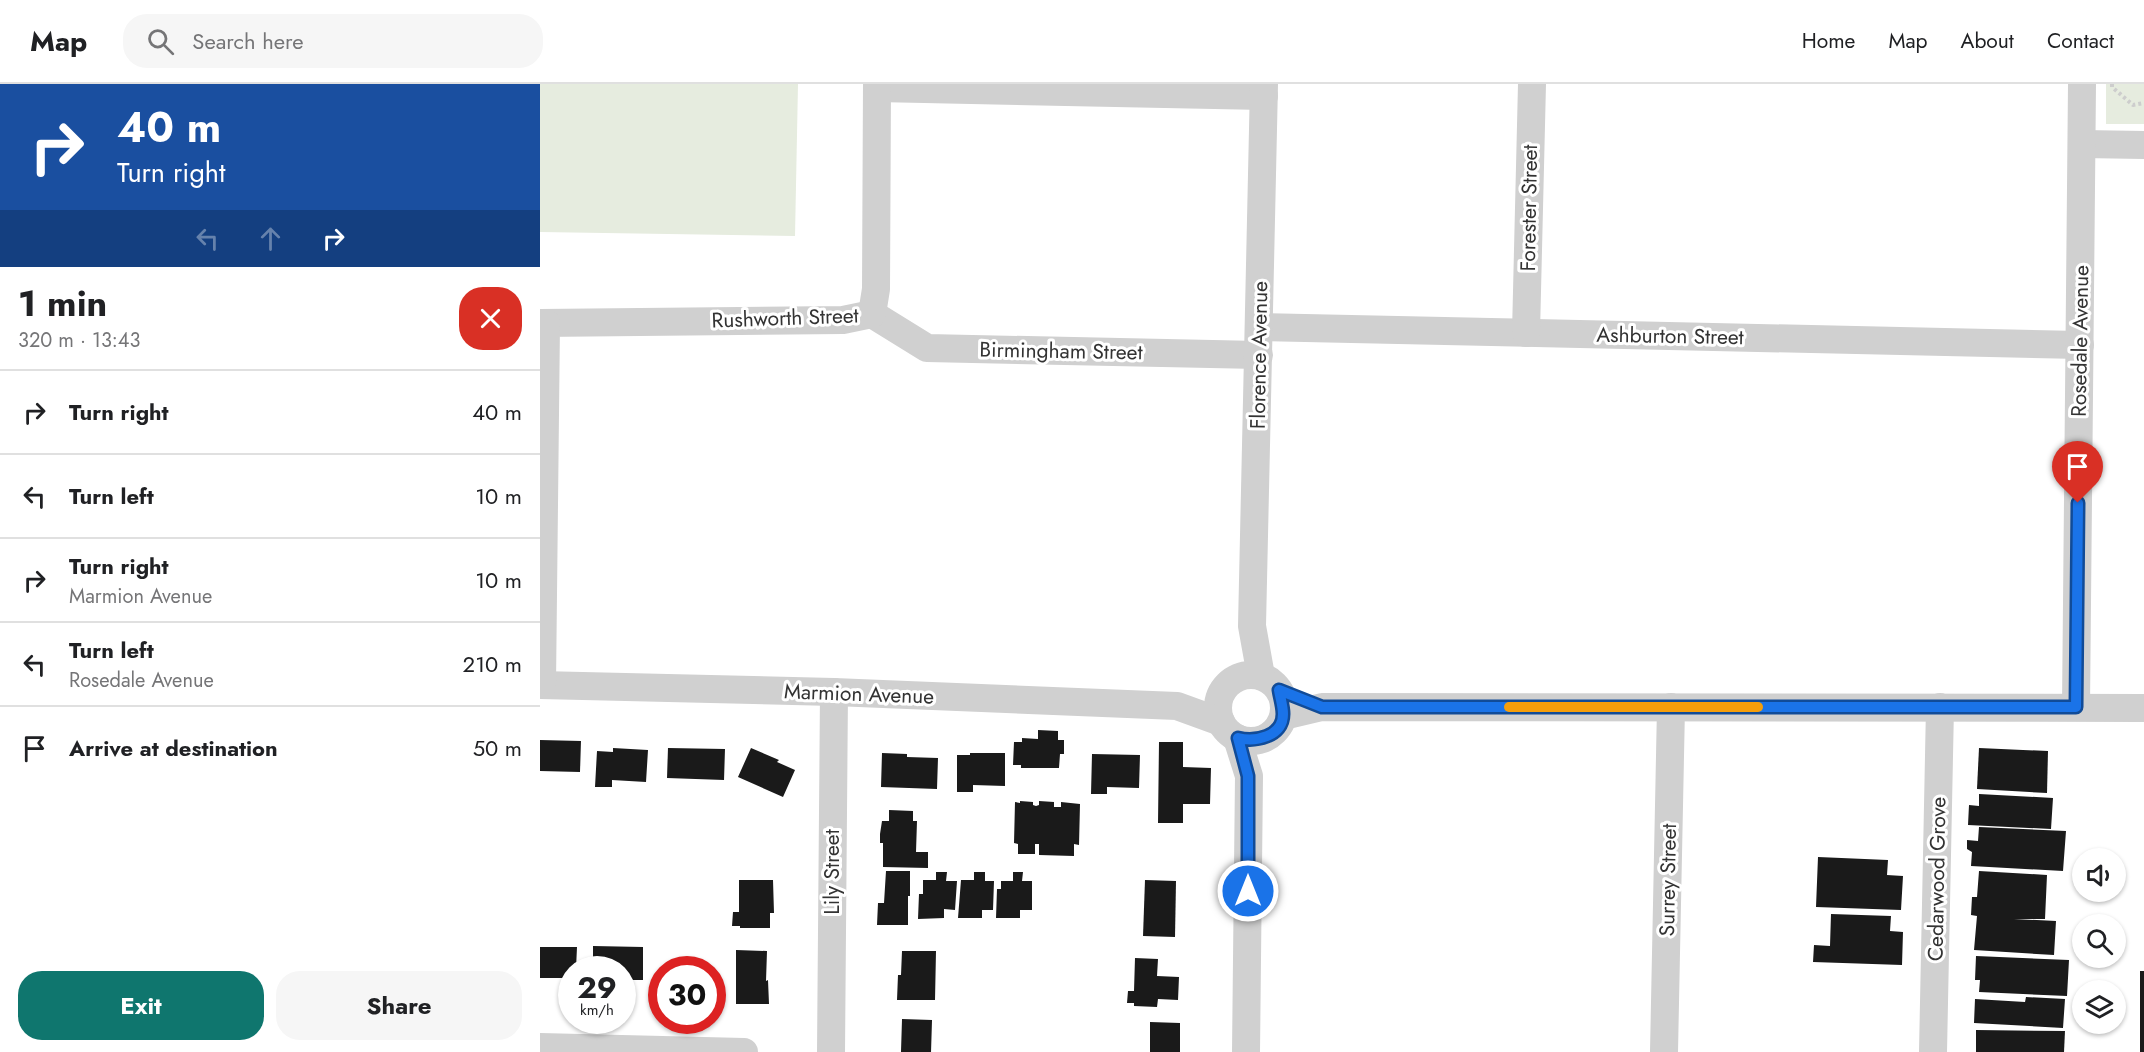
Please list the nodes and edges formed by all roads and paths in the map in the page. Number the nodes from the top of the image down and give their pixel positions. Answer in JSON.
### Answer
{"nodes":[{"id":1,"x":1532,"y":84,"type":"edge"},
{"id":2,"x":2082,"y":84,"type":"edge"},
{"id":3,"x":2112,"y":84,"type":"edge"},
{"id":4,"x":877,"y":86,"type":"edge"},
{"id":5,"x":1264,"y":90,"type":"edge"},
{"id":6,"x":2144,"y":103,"type":"edge"},
{"id":7,"x":2082,"y":144,"type":"junction"},
{"id":8,"x":2144,"y":145,"type":"edge"},
{"id":9,"x":872,"y":314,"type":"junction"},
{"id":10,"x":543,"y":323,"type":"edge"},
{"id":11,"x":1526,"y":333,"type":"junction"},
{"id":12,"x":1259,"y":341,"type":"junction"},
{"id":13,"x":2080,"y":345,"type":"junction"},
{"id":14,"x":541,"y":685,"type":"edge"},
{"id":15,"x":1257,"y":691,"type":"junction"},
{"id":16,"x":834,"y":692,"type":"junction"},
{"id":17,"x":1177,"y":706,"type":"junction"},
{"id":18,"x":1671,"y":707,"type":"junction"},
{"id":19,"x":1940,"y":707,"type":"junction"},
{"id":20,"x":2076,"y":707,"type":"junction"},
{"id":21,"x":2144,"y":708,"type":"edge"},
{"id":22,"x":1240,"y":733,"type":"junction"},
{"id":23,"x":540,"y":1047,"type":"edge"},
{"id":24,"x":744,"y":1052,"type":"edge"},
{"id":25,"x":831,"y":1052,"type":"edge"},
{"id":26,"x":1246,"y":1052,"type":"edge"},
{"id":27,"x":1664,"y":1052,"type":"edge"},
{"id":28,"x":1933,"y":1052,"type":"edge"}],
"edges":[{"from":1,"to":11,"type":"street","name":"Forester Street"},
{"from":2,"to":7,"type":"street","name":"Rosedale Avenue"},
{"from":3,"to":6,"type":"path"},
{"from":4,"to":5,"type":"street"},
{"from":4,"to":9,"type":"street","name":"Rushworth Street"},
{"from":5,"to":12,"type":"street","name":"Florence Avenue"},
{"from":7,"to":8,"type":"street"},
{"from":7,"to":13,"type":"street","name":"Rosedale Avenue"},
{"from":9,"to":10,"type":"street","name":"Rushworth Street"},
{"from":9,"to":12,"type":"street","name":"Birmingham Street"},
{"from":10,"to":14,"type":"street"},
{"from":11,"to":12,"type":"street","name":"Ashburton Street"},
{"from":11,"to":13,"type":"street","name":"Ashburton Street"},
{"from":12,"to":15,"type":"street","name":"Florence Avenue"},
{"from":13,"to":20,"type":"street","name":"Rosedale Avenue"},
{"from":14,"to":16,"type":"street","name":"Marmion Avenue"},
{"from":15,"to":17,"type":"street","name":"Marmion Avenue"},
{"from":15,"to":18,"type":"street"},
{"from":15,"to":22,"type":"street"},
{"from":15,"to":22,"type":"street"},
{"from":16,"to":17,"type":"street","name":"Marmion Avenue"},
{"from":16,"to":25,"type":"street","name":"Lily Street"},
{"from":17,"to":22,"type":"street","name":"Marmion Avenue"},
{"from":18,"to":19,"type":"street"},
{"from":18,"to":27,"type":"street","name":"Surrey Street"},
{"from":19,"to":20,"type":"street"},
{"from":19,"to":28,"type":"street","name":"Cedarwood Grove"},
{"from":20,"to":21,"type":"street"},
{"from":22,"to":26,"type":"street"},
{"from":23,"to":24,"type":"street"}]}
